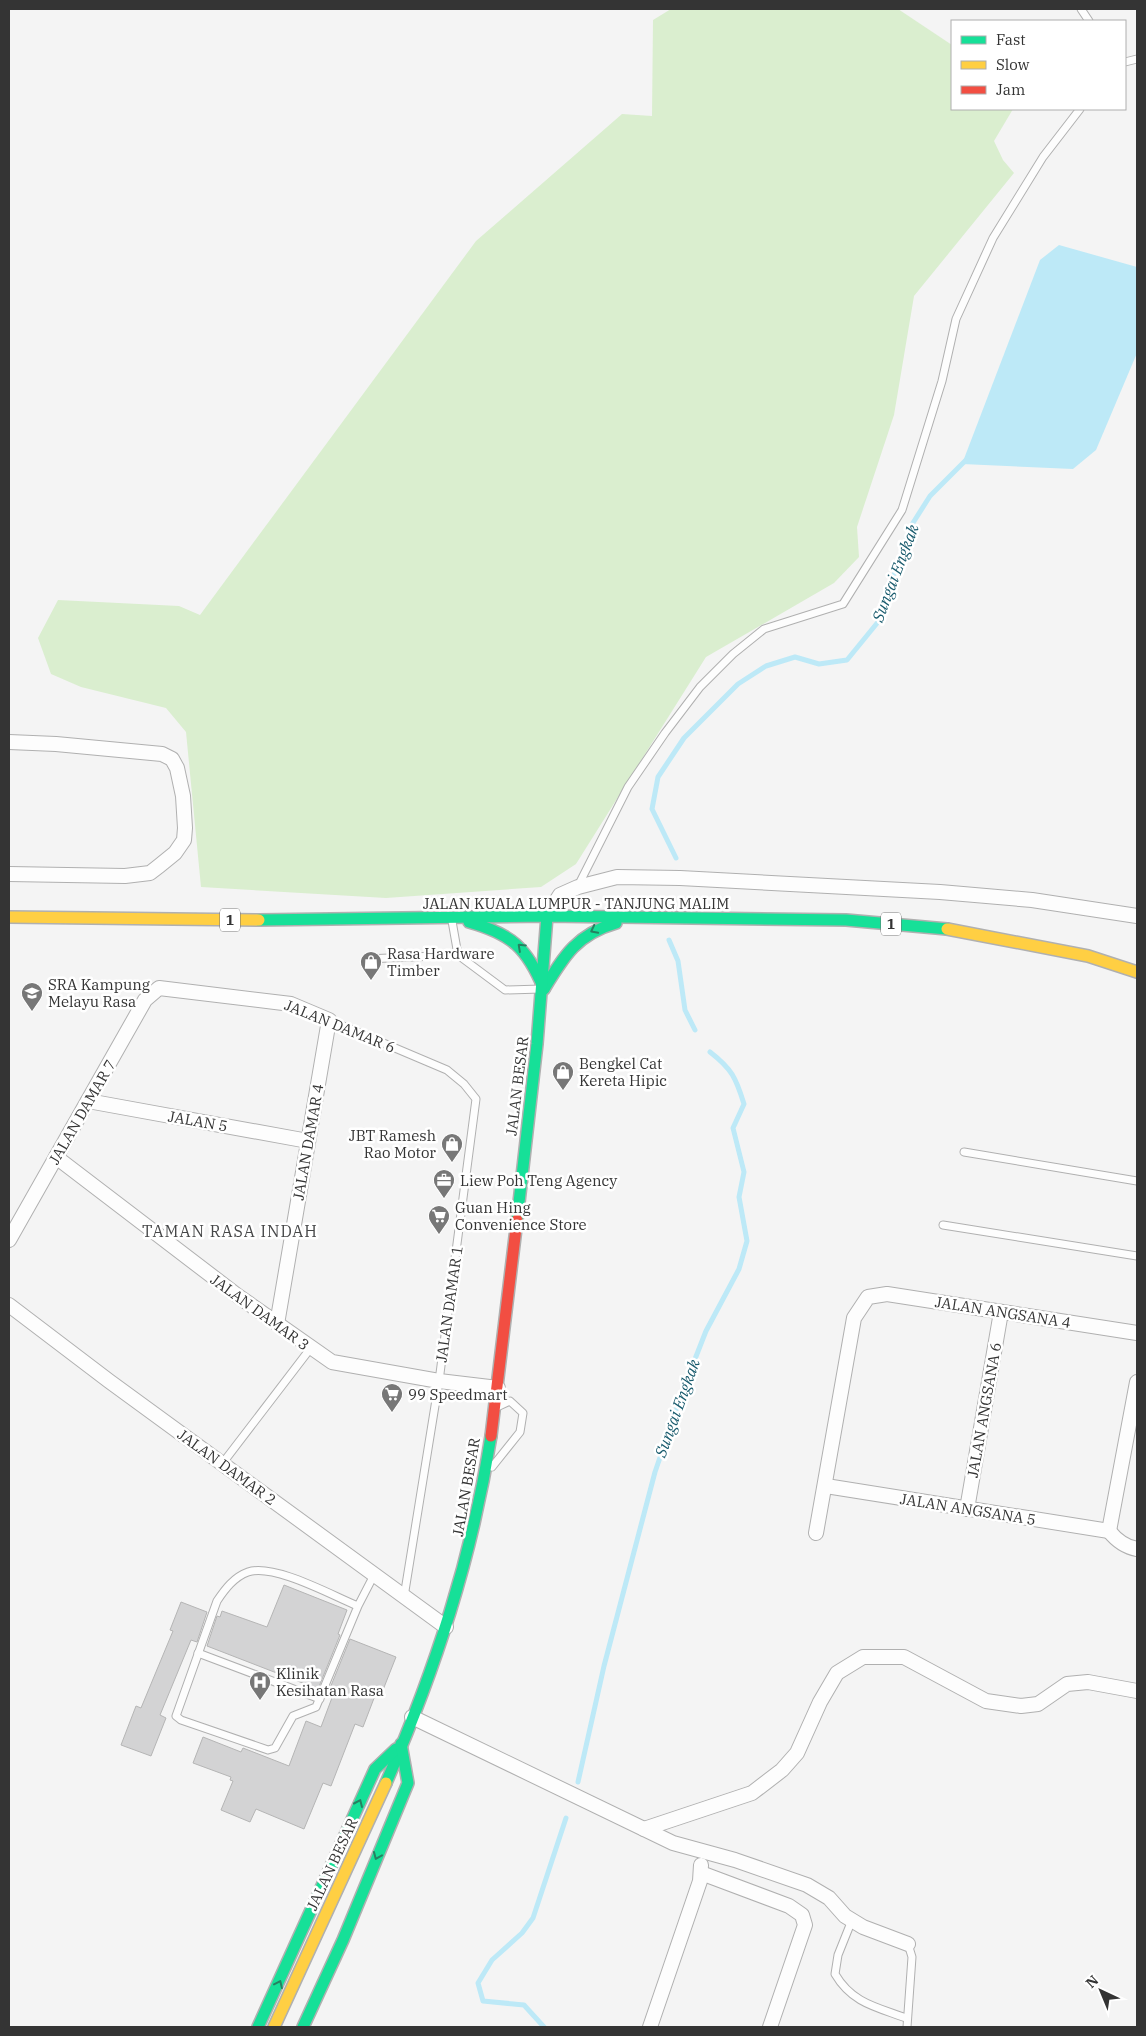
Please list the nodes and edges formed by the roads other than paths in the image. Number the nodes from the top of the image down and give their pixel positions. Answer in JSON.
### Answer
{"nodes":[{"id":1,"x":1081,"y":9,"type":"edge"},
{"id":2,"x":1087,"y":20,"type":"edge"},
{"id":3,"x":1079,"y":110,"type":"edge"},
{"id":4,"x":9,"y":742,"type":"edge"},
{"id":5,"x":9,"y":874,"type":"edge"},
{"id":6,"x":578,"y":886,"type":"junction"},
{"id":7,"x":547,"y":916,"type":"junction"},
{"id":8,"x":1137,"y":916,"type":"edge"},
{"id":9,"x":9,"y":917,"type":"edge"},
{"id":10,"x":451,"y":917,"type":"junction"},
{"id":11,"x":640,"y":917,"type":"junction"},
{"id":12,"x":458,"y":955,"type":"junction"},
{"id":13,"x":366,"y":959,"type":"dead end"},
{"id":14,"x":1137,"y":972,"type":"edge"},
{"id":15,"x":159,"y":988,"type":"joint"},
{"id":16,"x":544,"y":989,"type":"junction"},
{"id":17,"x":328,"y":1020,"type":"junction"},
{"id":18,"x":476,"y":1099,"type":"joint"},
{"id":19,"x":88,"y":1101,"type":"junction"},
{"id":20,"x":308,"y":1140,"type":"junction"},
{"id":21,"x":964,"y":1152,"type":"dead end"},
{"id":22,"x":56,"y":1157,"type":"junction"},
{"id":23,"x":1137,"y":1181,"type":"edge"},
{"id":24,"x":943,"y":1225,"type":"dead end"},
{"id":25,"x":9,"y":1240,"type":"edge"},
{"id":26,"x":1137,"y":1256,"type":"edge"},
{"id":27,"x":9,"y":1305,"type":"edge"},
{"id":28,"x":1001,"y":1312,"type":"junction"},
{"id":29,"x":277,"y":1324,"type":"junction"},
{"id":30,"x":1137,"y":1333,"type":"edge"},
{"id":31,"x":310,"y":1349,"type":"junction"},
{"id":32,"x":439,"y":1380,"type":"junction"},
{"id":33,"x":1137,"y":1382,"type":"edge"},
{"id":34,"x":498,"y":1388,"type":"junction"},
{"id":35,"x":494,"y":1408,"type":"junction"},
{"id":36,"x":222,"y":1464,"type":"junction"},
{"id":37,"x":484,"y":1477,"type":"junction"},
{"id":38,"x":826,"y":1486,"type":"junction"},
{"id":39,"x":967,"y":1508,"type":"junction"},
{"id":40,"x":1110,"y":1531,"type":"junction"},
{"id":41,"x":816,"y":1533,"type":"dead end"},
{"id":42,"x":1137,"y":1550,"type":"edge"},
{"id":43,"x":374,"y":1575,"type":"junction"},
{"id":44,"x":404,"y":1597,"type":"junction"},
{"id":45,"x":358,"y":1606,"type":"junction"},
{"id":46,"x":446,"y":1627,"type":"junction"},
{"id":47,"x":198,"y":1653,"type":"junction"},
{"id":48,"x":1137,"y":1690,"type":"edge"},
{"id":49,"x":320,"y":1699,"type":"junction"},
{"id":50,"x":412,"y":1717,"type":"junction"},
{"id":51,"x":401,"y":1744,"type":"junction"},
{"id":52,"x":644,"y":1829,"type":"junction"},
{"id":53,"x":700,"y":1852,"type":"junction"},
{"id":54,"x":701,"y":1873,"type":"junction"},
{"id":55,"x":852,"y":1920,"type":"junction"},
{"id":56,"x":908,"y":1944,"type":"joint"},
{"id":57,"x":906,"y":2018,"type":"junction"},
{"id":58,"x":258,"y":2027,"type":"edge"},
{"id":59,"x":274,"y":2027,"type":"edge"},
{"id":60,"x":303,"y":2027,"type":"edge"},
{"id":61,"x":650,"y":2027,"type":"edge"},
{"id":62,"x":770,"y":2027,"type":"edge"},
{"id":63,"x":907,"y":2027,"type":"edge"}],
"edges":[{"from":1,"to":2,"type":"lane"},
{"from":3,"to":6,"type":"lane"},
{"from":4,"to":5,"type":"street"},
{"from":6,"to":7,"type":"street"},
{"from":6,"to":8,"type":"street"},
{"from":7,"to":10,"type":"main road","name":"JALAN KUALA LUMPUR - TANJUNG MALIM","number":"1"},
{"from":7,"to":11,"type":"main road","name":"JALAN KUALA LUMPUR - TANJUNG MALIM","number":"1"},
{"from":7,"to":16,"type":"main road","name":"JALAN BESAR"},
{"from":9,"to":10,"type":"main road","name":"JALAN KUALA LUMPUR - TANJUNG MALIM","number":"1"},
{"from":10,"to":12,"type":"lane"},
{"from":16,"to":10,"type":"main road","one_way":true},
{"from":11,"to":14,"type":"main road","name":"JALAN KUALA LUMPUR - TANJUNG MALIM","number":"1"},
{"from":11,"to":16,"type":"main road","one_way":true},
{"from":12,"to":13,"type":"lane"},
{"from":12,"to":16,"type":"lane"},
{"from":15,"to":17,"type":"street","name":"JALAN DAMAR 6"},
{"from":15,"to":19,"type":"street","name":"JALAN DAMAR 7"},
{"from":16,"to":34,"type":"main road","name":"JALAN BESAR"},
{"from":17,"to":18,"type":"lane","name":"JALAN DAMAR 6"},
{"from":17,"to":20,"type":"street","name":"JALAN DAMAR 4"},
{"from":18,"to":32,"type":"lane","name":"JALAN DAMAR 1"},
{"from":19,"to":20,"type":"street","name":"JALAN 5"},
{"from":19,"to":22,"type":"street","name":"JALAN DAMAR 7"},
{"from":20,"to":29,"type":"street","name":"JALAN DAMAR 4"},
{"from":21,"to":23,"type":"lane"},
{"from":22,"to":25,"type":"street","name":"JALAN DAMAR 7"},
{"from":22,"to":29,"type":"street","name":"JALAN DAMAR 3"},
{"from":24,"to":26,"type":"lane"},
{"from":27,"to":36,"type":"street","name":"JALAN DAMAR 2"},
{"from":28,"to":30,"type":"street","name":"JALAN ANGSANA 4"},
{"from":28,"to":38,"type":"street","name":"JALAN ANGSANA 4"},
{"from":28,"to":39,"type":"street","name":"JALAN ANGSANA 6"},
{"from":29,"to":31,"type":"street","name":"JALAN DAMAR 3"},
{"from":31,"to":32,"type":"street","name":"JALAN DAMAR 3"},
{"from":31,"to":36,"type":"lane"},
{"from":32,"to":34,"type":"street","name":"JALAN DAMAR 3"},
{"from":32,"to":44,"type":"lane","name":"JALAN DAMAR 1"},
{"from":33,"to":40,"type":"street"},
{"from":34,"to":35,"type":"main road","name":"JALAN BESAR"},
{"from":35,"to":37,"type":"main road","name":"JALAN BESAR"},
{"from":35,"to":37,"type":"lane"},
{"from":36,"to":43,"type":"street","name":"JALAN DAMAR 2"},
{"from":37,"to":46,"type":"main road","name":"JALAN BESAR"},
{"from":38,"to":39,"type":"street","name":"JALAN ANGSANA 5"},
{"from":38,"to":41,"type":"street"},
{"from":39,"to":40,"type":"street","name":"JALAN ANGSANA 5"},
{"from":40,"to":42,"type":"street"},
{"from":43,"to":44,"type":"street","name":"JALAN DAMAR 2"},
{"from":43,"to":45,"type":"lane"},
{"from":44,"to":46,"type":"street","name":"JALAN DAMAR 2"},
{"from":45,"to":47,"type":"lane"},
{"from":45,"to":49,"type":"lane"},
{"from":46,"to":50,"type":"main road","name":"JALAN BESAR"},
{"from":47,"to":49,"type":"lane"},
{"from":47,"to":49,"type":"lane"},
{"from":48,"to":52,"type":"street"},
{"from":50,"to":51,"type":"main road","name":"JALAN BESAR"},
{"from":50,"to":52,"type":"street"},
{"from":58,"to":51,"type":"main road","one_way":true},
{"from":51,"to":59,"type":"main road","name":"JALAN BESAR"},
{"from":51,"to":60,"type":"main road","one_way":true},
{"from":52,"to":53,"type":"street"},
{"from":53,"to":54,"type":"street"},
{"from":53,"to":55,"type":"street"},
{"from":54,"to":61,"type":"street"},
{"from":54,"to":62,"type":"street"},
{"from":55,"to":56,"type":"street"},
{"from":55,"to":57,"type":"lane"},
{"from":56,"to":57,"type":"lane"},
{"from":57,"to":63,"type":"lane"}]}
